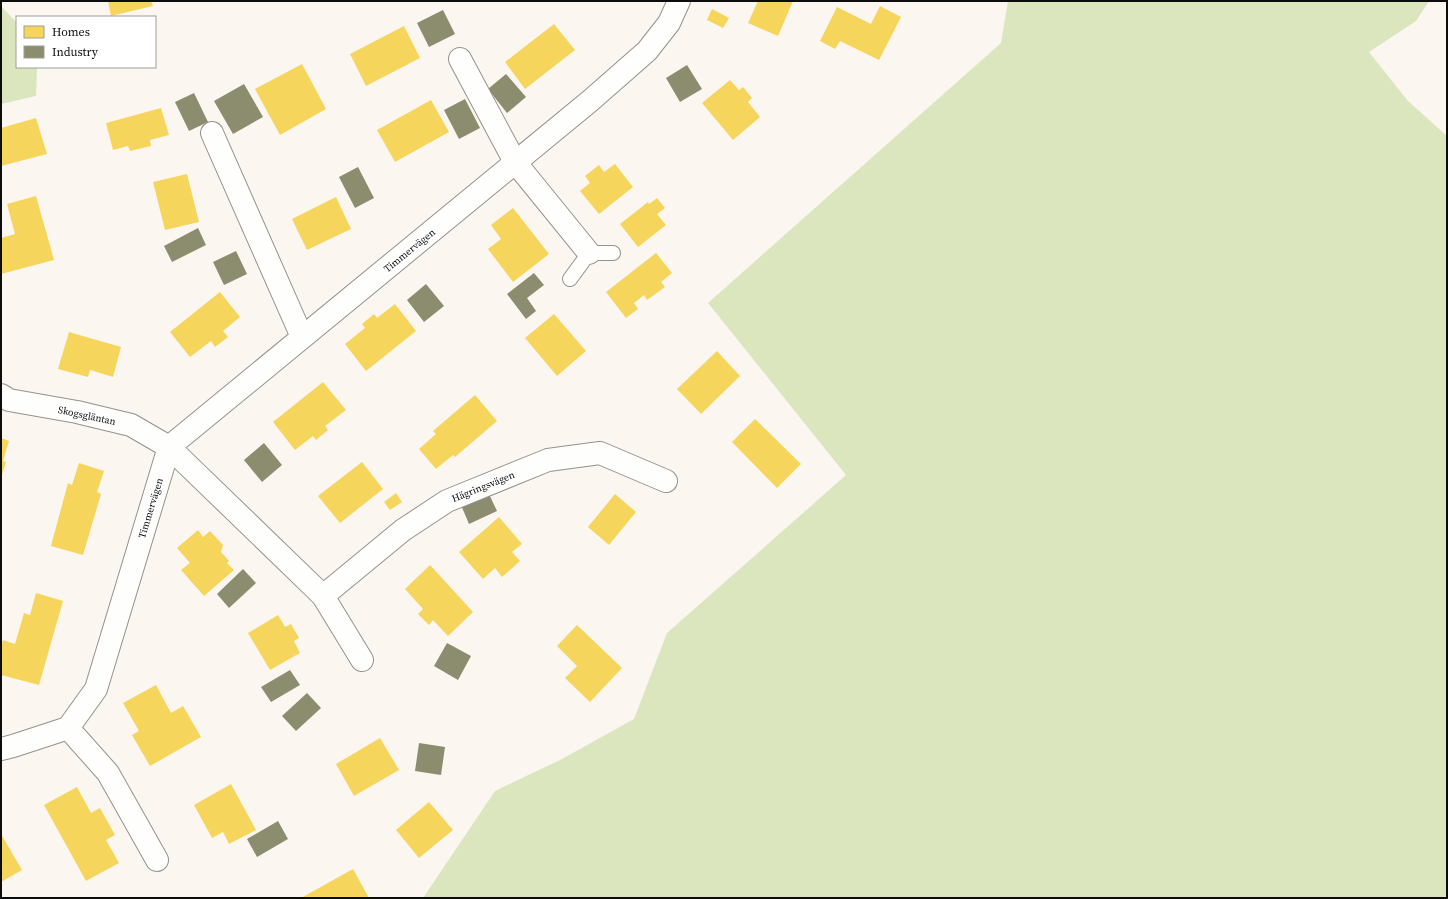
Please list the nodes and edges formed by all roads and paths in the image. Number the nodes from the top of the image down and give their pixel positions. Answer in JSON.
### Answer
{"nodes":[{"id":1,"x":679,"y":1,"type":"edge"},
{"id":2,"x":460,"y":59,"type":"dead end"},
{"id":3,"x":212,"y":133,"type":"dead end"},
{"id":4,"x":515,"y":162,"type":"junction"},
{"id":5,"x":589,"y":253,"type":"junction"},
{"id":6,"x":613,"y":253,"type":"dead end"},
{"id":7,"x":570,"y":279,"type":"dead end"},
{"id":8,"x":302,"y":338,"type":"junction"},
{"id":9,"x":1,"y":395,"type":"edge"},
{"id":10,"x":168,"y":447,"type":"junction"},
{"id":11,"x":666,"y":482,"type":"dead end"},
{"id":12,"x":323,"y":596,"type":"junction"},
{"id":13,"x":362,"y":660,"type":"dead end"},
{"id":14,"x":68,"y":728,"type":"junction"},
{"id":15,"x":1,"y":749,"type":"edge"},
{"id":16,"x":157,"y":860,"type":"dead end"}],
"edges":[{"from":1,"to":4,"type":"street","name":"Timmervägen"},
{"from":2,"to":4,"type":"street"},
{"from":3,"to":8,"type":"street"},
{"from":4,"to":5,"type":"street"},
{"from":4,"to":8,"type":"street","name":"Timmervägen"},
{"from":5,"to":6,"type":"lane"},
{"from":5,"to":7,"type":"lane"},
{"from":8,"to":10,"type":"street","name":"Timmervägen"},
{"from":9,"to":10,"type":"street","name":"Skogsgläntan"},
{"from":10,"to":12,"type":"street"},
{"from":10,"to":14,"type":"street","name":"Timmervägen"},
{"from":11,"to":12,"type":"street","name":"Hägringsvägen"},
{"from":12,"to":13,"type":"street"},
{"from":14,"to":15,"type":"street"},
{"from":14,"to":16,"type":"street"}]}
